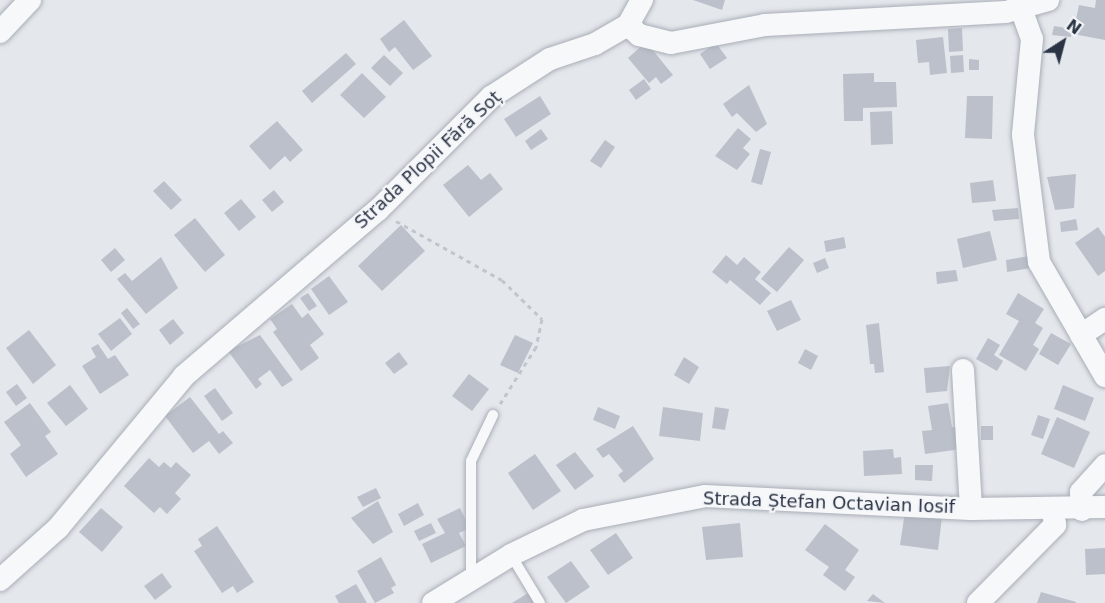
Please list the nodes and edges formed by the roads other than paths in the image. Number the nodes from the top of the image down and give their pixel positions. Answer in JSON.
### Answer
{"nodes":[{"id":1,"x":30,"y":0,"type":"edge"},
{"id":2,"x":642,"y":0,"type":"edge"},
{"id":3,"x":1048,"y":0,"type":"edge"},
{"id":4,"x":1020,"y":5,"type":"edge"},
{"id":5,"x":628,"y":25,"type":"junction"},
{"id":6,"x":0,"y":32,"type":"edge"},
{"id":7,"x":1105,"y":319,"type":"edge"},
{"id":8,"x":1081,"y":335,"type":"junction"},
{"id":9,"x":963,"y":370,"type":"dead end"},
{"id":10,"x":1105,"y":375,"type":"edge"},
{"id":11,"x":493,"y":415,"type":"road end"},
{"id":12,"x":1105,"y":465,"type":"edge"},
{"id":13,"x":1105,"y":507,"type":"edge"},
{"id":14,"x":971,"y":509,"type":"junction"},
{"id":15,"x":1082,"y":510,"type":"junction"},
{"id":16,"x":1053,"y":511,"type":"junction"},
{"id":17,"x":512,"y":555,"type":"junction"},
{"id":18,"x":471,"y":579,"type":"junction"},
{"id":19,"x":0,"y":580,"type":"edge"},
{"id":20,"x":433,"y":603,"type":"edge"},
{"id":21,"x":540,"y":603,"type":"edge"},
{"id":22,"x":978,"y":603,"type":"edge"}],
"edges":[{"from":1,"to":6,"type":"street"},
{"from":2,"to":5,"type":"street"},
{"from":3,"to":4,"type":"street"},
{"from":4,"to":5,"type":"street"},
{"from":4,"to":8,"type":"street"},
{"from":5,"to":19,"type":"street","name":"Strada Plopii Fără Soț"},
{"from":7,"to":8,"type":"street"},
{"from":8,"to":10,"type":"street"},
{"from":9,"to":14,"type":"street"},
{"from":11,"to":18,"type":"lane"},
{"from":12,"to":15,"type":"street"},
{"from":13,"to":15,"type":"street","name":"Strada Ștefan Octavian Iosif"},
{"from":14,"to":16,"type":"street","name":"Strada Ștefan Octavian Iosif"},
{"from":14,"to":17,"type":"street","name":"Strada Ștefan Octavian Iosif"},
{"from":15,"to":16,"type":"street","name":"Strada Ștefan Octavian Iosif"},
{"from":16,"to":22,"type":"street"},
{"from":17,"to":18,"type":"street","name":"Strada Ștefan Octavian Iosif"},
{"from":17,"to":21,"type":"lane"},
{"from":18,"to":20,"type":"street","name":"Strada Ștefan Octavian Iosif"}]}
